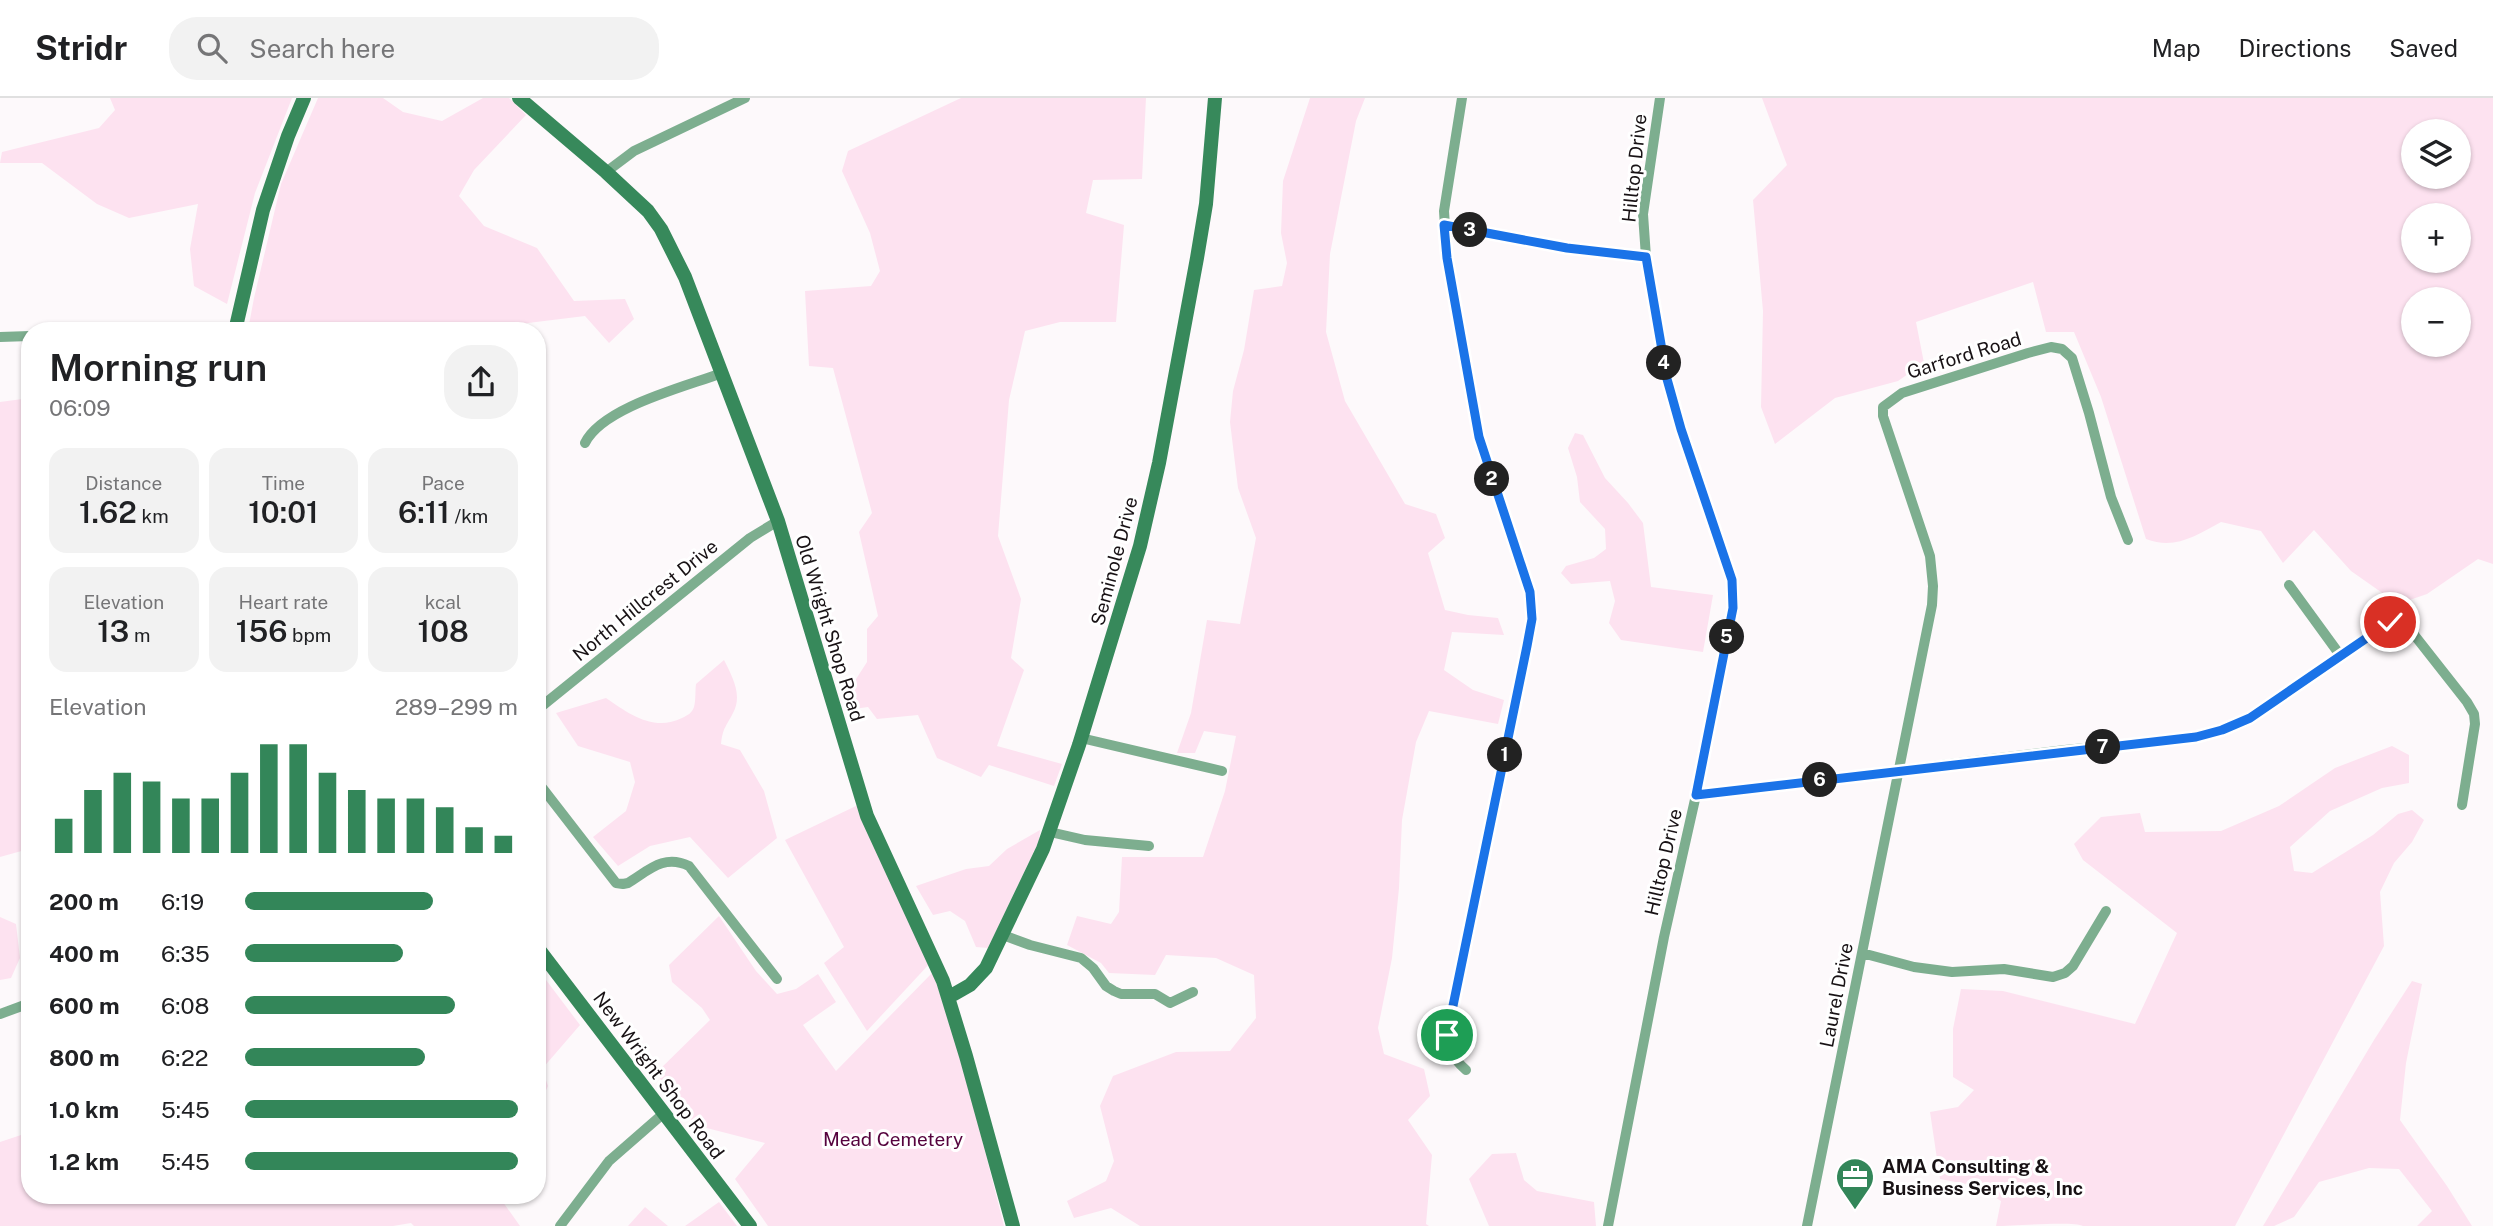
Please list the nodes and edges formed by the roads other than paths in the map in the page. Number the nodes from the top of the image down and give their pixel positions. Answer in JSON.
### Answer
{"nodes":[{"id":1,"x":304,"y":98,"type":"edge"},
{"id":2,"x":519,"y":98,"type":"edge"},
{"id":3,"x":745,"y":98,"type":"edge"},
{"id":4,"x":1215,"y":98,"type":"edge"},
{"id":5,"x":1462,"y":98,"type":"edge"},
{"id":6,"x":1660,"y":98,"type":"edge"},
{"id":7,"x":606,"y":172,"type":"junction"},
{"id":8,"x":1444,"y":225,"type":"junction"},
{"id":9,"x":1646,"y":257,"type":"junction"},
{"id":10,"x":237,"y":322,"type":"edge"},
{"id":11,"x":0,"y":337,"type":"edge"},
{"id":12,"x":21,"y":337,"type":"edge"},
{"id":13,"x":722,"y":373,"type":"junction"},
{"id":14,"x":585,"y":443,"type":"dead end"},
{"id":15,"x":778,"y":521,"type":"junction"},
{"id":16,"x":2128,"y":540,"type":"dead end"},
{"id":17,"x":2289,"y":585,"type":"dead end"},
{"id":18,"x":2340,"y":655,"type":"junction"},
{"id":19,"x":546,"y":703,"type":"edge"},
{"id":20,"x":1081,"y":737,"type":"junction"},
{"id":21,"x":1222,"y":771,"type":"dead end"},
{"id":22,"x":1899,"y":771,"type":"junction"},
{"id":23,"x":546,"y":793,"type":"edge"},
{"id":24,"x":1696,"y":795,"type":"junction"},
{"id":25,"x":2462,"y":805,"type":"dead end"},
{"id":26,"x":1050,"y":832,"type":"junction"},
{"id":27,"x":1149,"y":846,"type":"dead end"},
{"id":28,"x":2106,"y":911,"type":"dead end"},
{"id":29,"x":1003,"y":935,"type":"junction"},
{"id":30,"x":1862,"y":953,"type":"junction"},
{"id":31,"x":546,"y":959,"type":"edge"},
{"id":32,"x":777,"y":979,"type":"dead end"},
{"id":33,"x":1193,"y":992,"type":"dead end"},
{"id":34,"x":949,"y":997,"type":"junction"},
{"id":35,"x":21,"y":1006,"type":"edge"},
{"id":36,"x":0,"y":1014,"type":"edge"},
{"id":37,"x":1466,"y":1070,"type":"dead end"},
{"id":38,"x":664,"y":1113,"type":"junction"},
{"id":39,"x":560,"y":1226,"type":"edge"},
{"id":40,"x":750,"y":1226,"type":"edge"},
{"id":41,"x":1013,"y":1226,"type":"edge"},
{"id":42,"x":1608,"y":1226,"type":"edge"},
{"id":43,"x":1807,"y":1226,"type":"edge"}],
"edges":[{"from":1,"to":10,"type":"street"},
{"from":2,"to":7,"type":"street","name":"Old Wright Shop Road"},
{"from":3,"to":7,"type":"street"},
{"from":4,"to":20,"type":"street","name":"Seminole Drive"},
{"from":5,"to":8,"type":"street"},
{"from":6,"to":9,"type":"street","name":"Hilltop Drive"},
{"from":7,"to":13,"type":"street","name":"Old Wright Shop Road"},
{"from":8,"to":9,"type":"street"},
{"from":8,"to":37,"type":"street"},
{"from":9,"to":24,"type":"street","name":"Hilltop Drive"},
{"from":11,"to":12,"type":"street"},
{"from":13,"to":14,"type":"street"},
{"from":13,"to":15,"type":"street","name":"Old Wright Shop Road"},
{"from":15,"to":19,"type":"street","name":"North Hillcrest Drive"},
{"from":15,"to":34,"type":"street","name":"Old Wright Shop Road"},
{"from":16,"to":22,"type":"street","name":"Garford Road"},
{"from":17,"to":18,"type":"street"},
{"from":18,"to":22,"type":"street"},
{"from":18,"to":25,"type":"street"},
{"from":20,"to":21,"type":"street"},
{"from":20,"to":26,"type":"street","name":"Seminole Drive"},
{"from":22,"to":24,"type":"street"},
{"from":22,"to":30,"type":"street","name":"Laurel Drive"},
{"from":23,"to":32,"type":"street"},
{"from":24,"to":42,"type":"street","name":"Hilltop Drive"},
{"from":26,"to":27,"type":"street"},
{"from":26,"to":29,"type":"street","name":"Seminole Drive"},
{"from":28,"to":30,"type":"street"},
{"from":29,"to":33,"type":"street"},
{"from":29,"to":34,"type":"street","name":"Seminole Drive"},
{"from":30,"to":43,"type":"street","name":"Laurel Drive"},
{"from":31,"to":38,"type":"street","name":"New Wright Shop Road"},
{"from":34,"to":41,"type":"street","name":"Old Wright Shop Road"},
{"from":35,"to":36,"type":"street"},
{"from":38,"to":39,"type":"street"},
{"from":38,"to":40,"type":"street","name":"New Wright Shop Road"}]}
